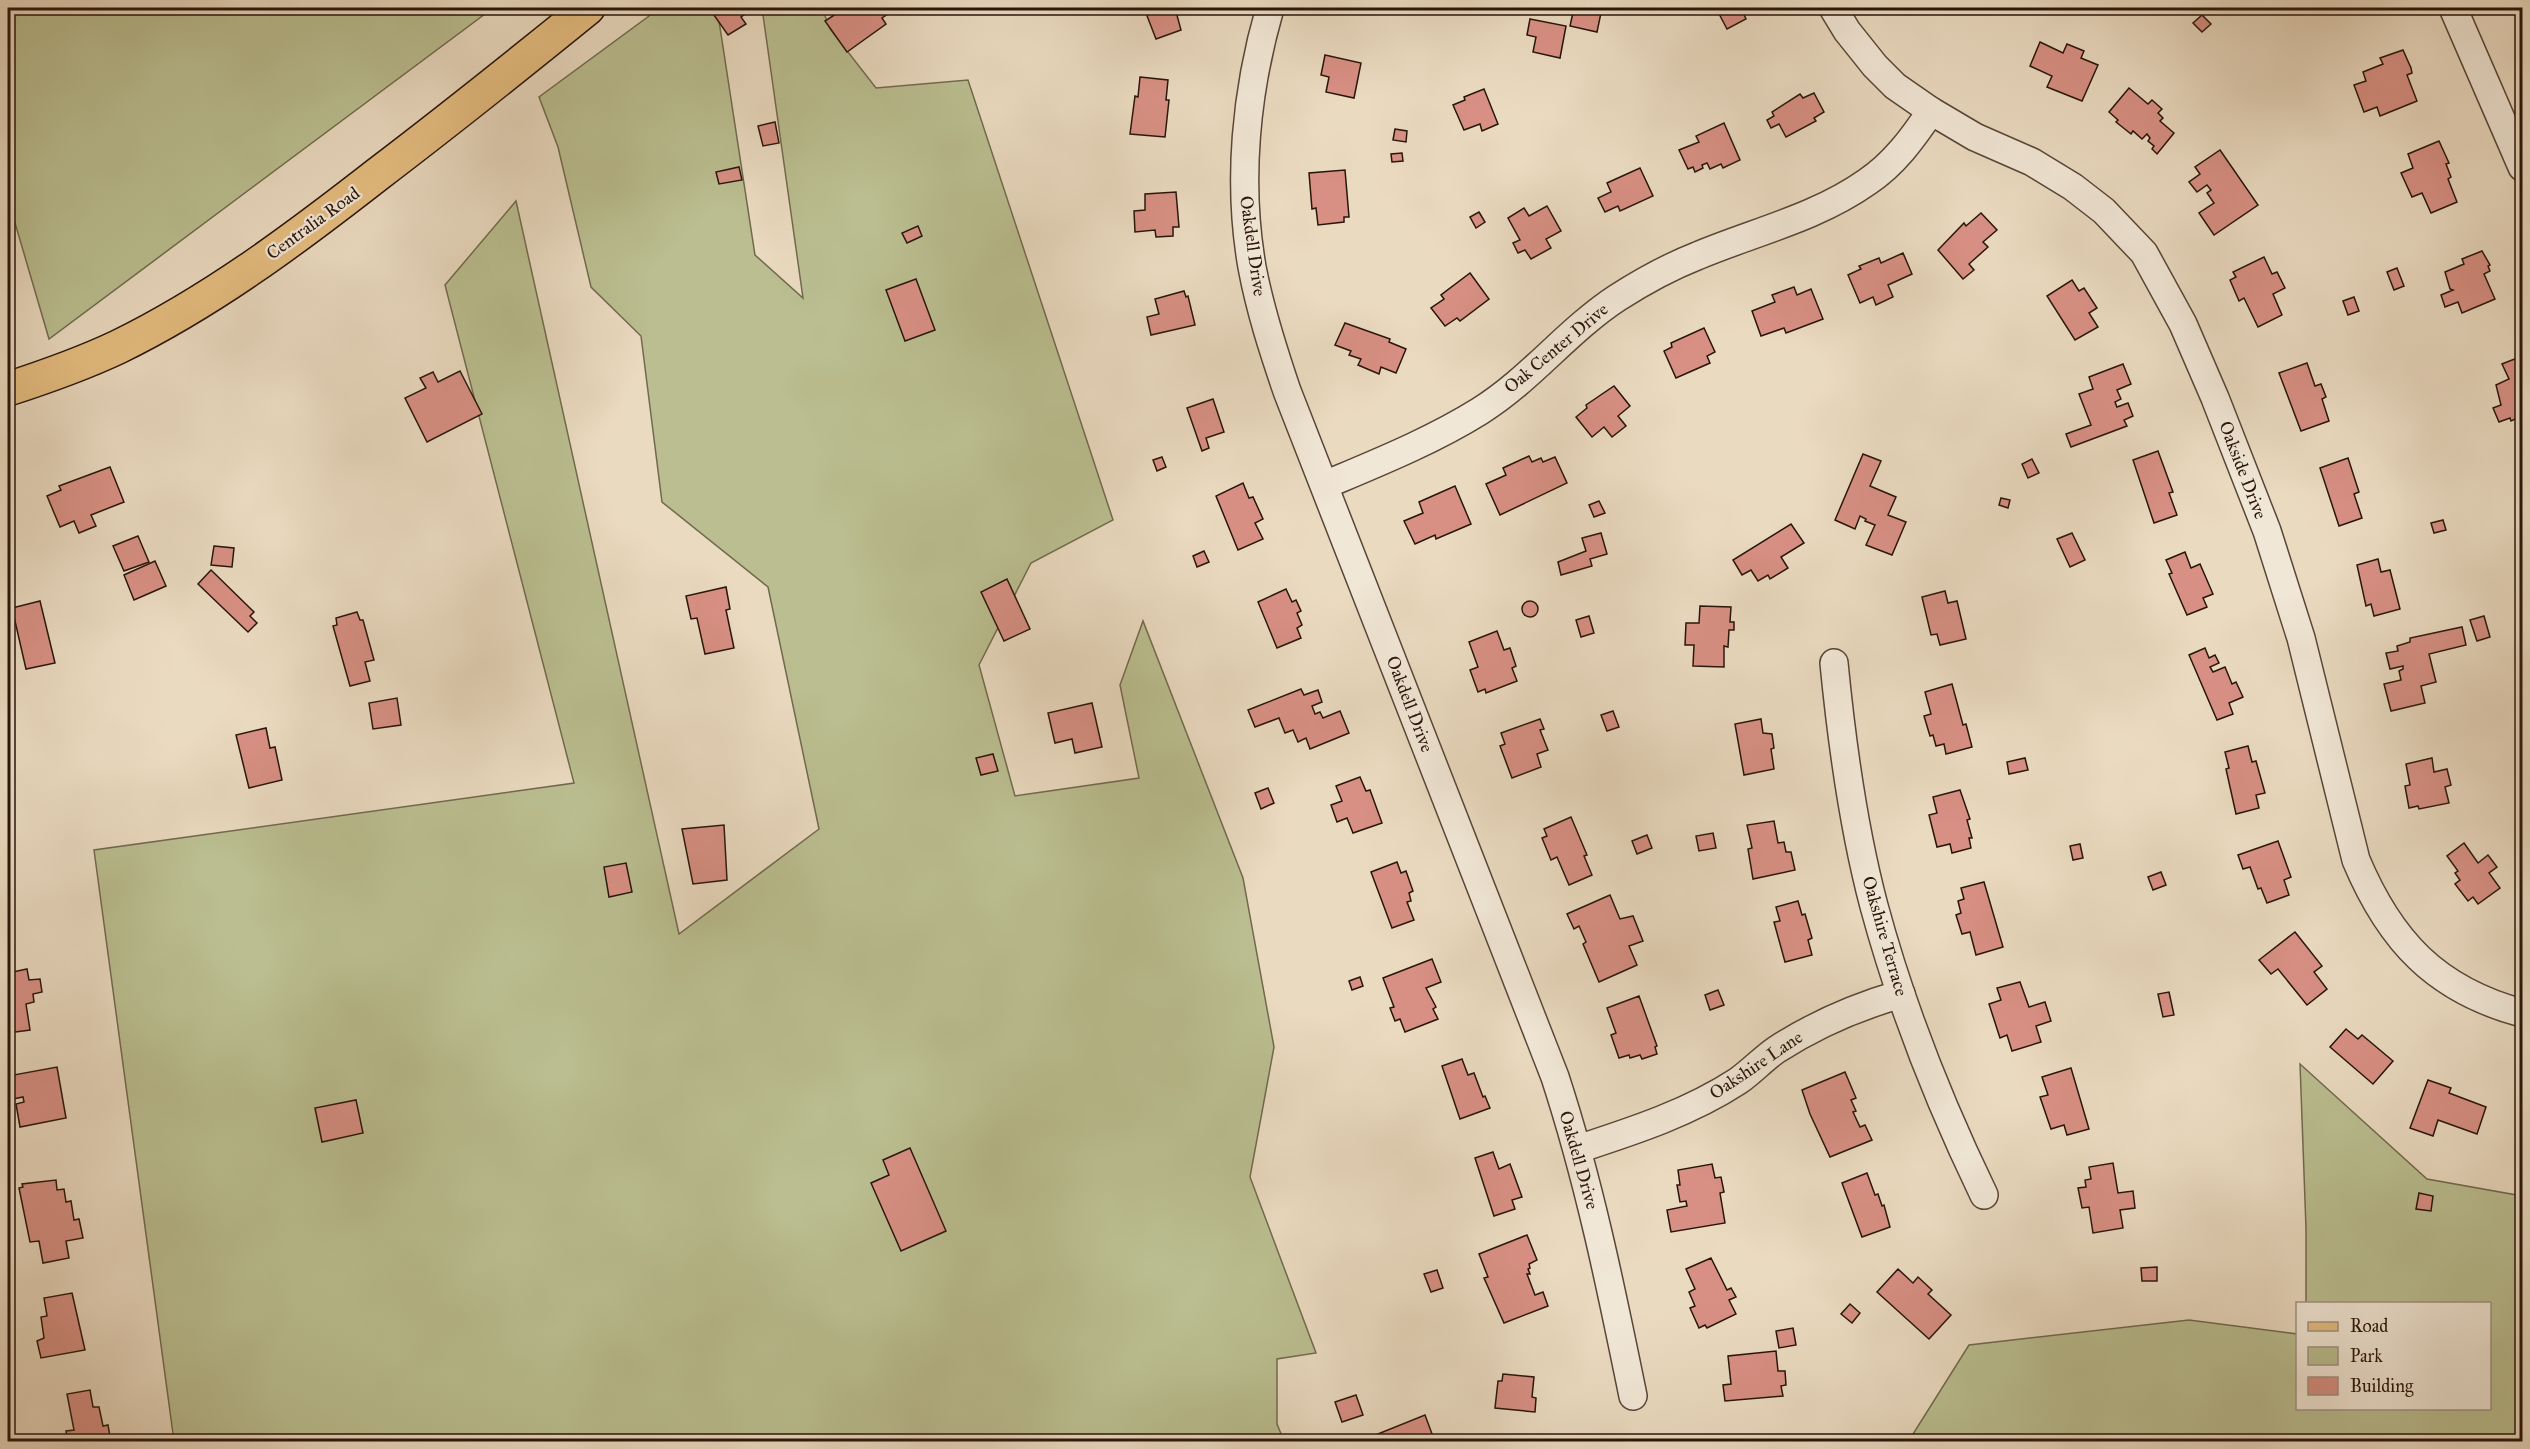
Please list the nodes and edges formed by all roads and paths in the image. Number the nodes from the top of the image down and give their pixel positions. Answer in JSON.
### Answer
{"nodes":[{"id":1,"x":588,"y":8,"type":"edge"},
{"id":2,"x":1270,"y":8,"type":"edge"},
{"id":3,"x":1833,"y":8,"type":"edge"},
{"id":4,"x":2453,"y":8,"type":"edge"},
{"id":5,"x":1930,"y":111,"type":"junction"},
{"id":6,"x":2523,"y":167,"type":"edge"},
{"id":7,"x":8,"y":389,"type":"edge"},
{"id":8,"x":1325,"y":485,"type":"junction"},
{"id":9,"x":1834,"y":663,"type":"dead end"},
{"id":10,"x":1900,"y":994,"type":"junction"},
{"id":11,"x":2523,"y":1013,"type":"edge"},
{"id":12,"x":1578,"y":1149,"type":"junction"},
{"id":13,"x":1984,"y":1196,"type":"dead end"},
{"id":14,"x":1633,"y":1396,"type":"dead end"}],
"edges":[{"from":1,"to":7,"type":"main road","name":"Centralia Road"},
{"from":2,"to":8,"type":"street","name":"Oakdell Drive"},
{"from":3,"to":5,"type":"street","name":"Oakside Drive"},
{"from":4,"to":6,"type":"street"},
{"from":5,"to":8,"type":"street","name":"Oak Center Drive"},
{"from":5,"to":11,"type":"street","name":"Oakside Drive"},
{"from":8,"to":12,"type":"street","name":"Oakdell Drive"},
{"from":9,"to":10,"type":"street","name":"Oakshire Terrace"},
{"from":10,"to":12,"type":"street","name":"Oakshire Lane"},
{"from":10,"to":13,"type":"street","name":"Oakshire Terrace"},
{"from":12,"to":14,"type":"street","name":"Oakdell Drive"}]}
